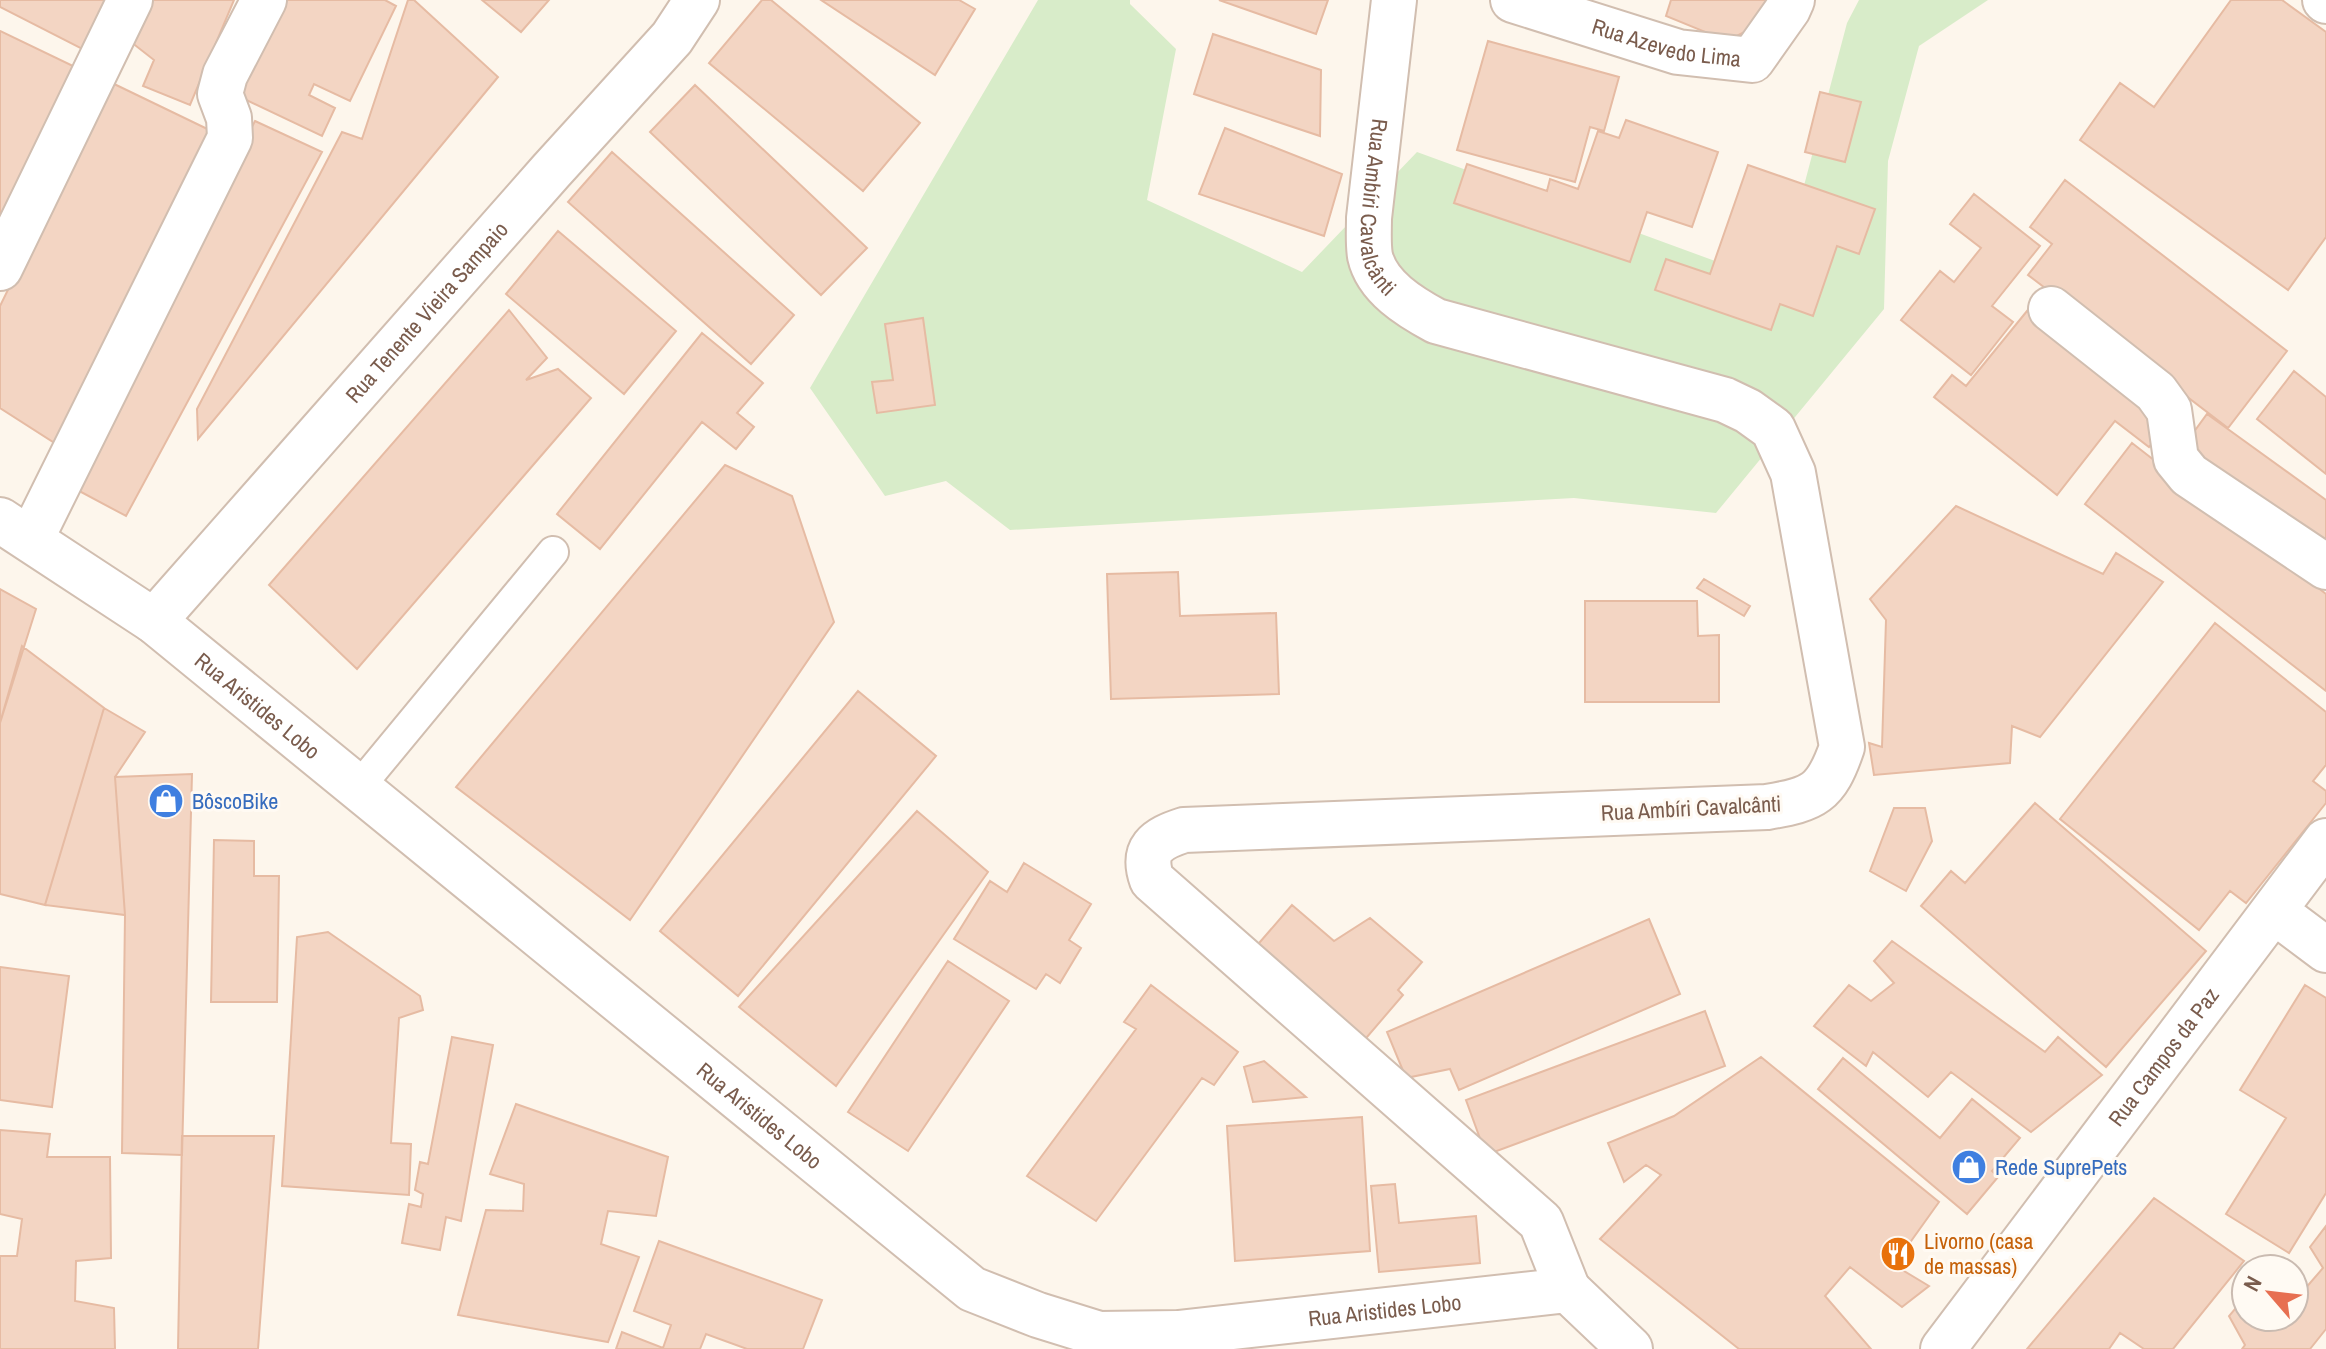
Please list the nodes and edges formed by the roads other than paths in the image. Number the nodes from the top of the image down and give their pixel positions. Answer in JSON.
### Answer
{"nodes":[{"id":1,"x":130,"y":0,"type":"edge"},
{"id":2,"x":264,"y":0,"type":"edge"},
{"id":3,"x":697,"y":0,"type":"edge"},
{"id":4,"x":1394,"y":0,"type":"edge"},
{"id":5,"x":1513,"y":0,"type":"edge"},
{"id":6,"x":1792,"y":0,"type":"edge"},
{"id":7,"x":0,"y":268,"type":"edge"},
{"id":8,"x":2051,"y":309,"type":"dead end"},
{"id":9,"x":16,"y":530,"type":"edge"},
{"id":10,"x":553,"y":552,"type":"dead end"},
{"id":11,"x":2326,"y":567,"type":"edge"},
{"id":12,"x":154,"y":621,"type":"junction"},
{"id":13,"x":358,"y":788,"type":"junction"},
{"id":14,"x":2326,"y":841,"type":"edge"},
{"id":15,"x":2274,"y":911,"type":"junction"},
{"id":16,"x":2326,"y":950,"type":"edge"},
{"id":17,"x":1568,"y":1290,"type":"junction"},
{"id":18,"x":1630,"y":1349,"type":"edge"},
{"id":19,"x":1943,"y":1349,"type":"edge"}],
"edges":[{"from":1,"to":7,"type":"street"},
{"from":2,"to":9,"type":"street"},
{"from":3,"to":12,"type":"street","name":"Rua Tenente Vieira Sampaio"},
{"from":4,"to":17,"type":"street","name":"Rua Ambíri Cavalcânti"},
{"from":5,"to":6,"type":"street","name":"Rua Azevedo Lima"},
{"from":8,"to":11,"type":"street"},
{"from":9,"to":12,"type":"street","name":"Rua Aristides Lobo"},
{"from":10,"to":13,"type":"lane"},
{"from":12,"to":13,"type":"street","name":"Rua Aristides Lobo"},
{"from":13,"to":17,"type":"street","name":"Rua Aristides Lobo"},
{"from":14,"to":15,"type":"street","name":"Rua Campos da Paz"},
{"from":15,"to":16,"type":"street"},
{"from":15,"to":19,"type":"street","name":"Rua Campos da Paz"},
{"from":17,"to":18,"type":"street"}]}
